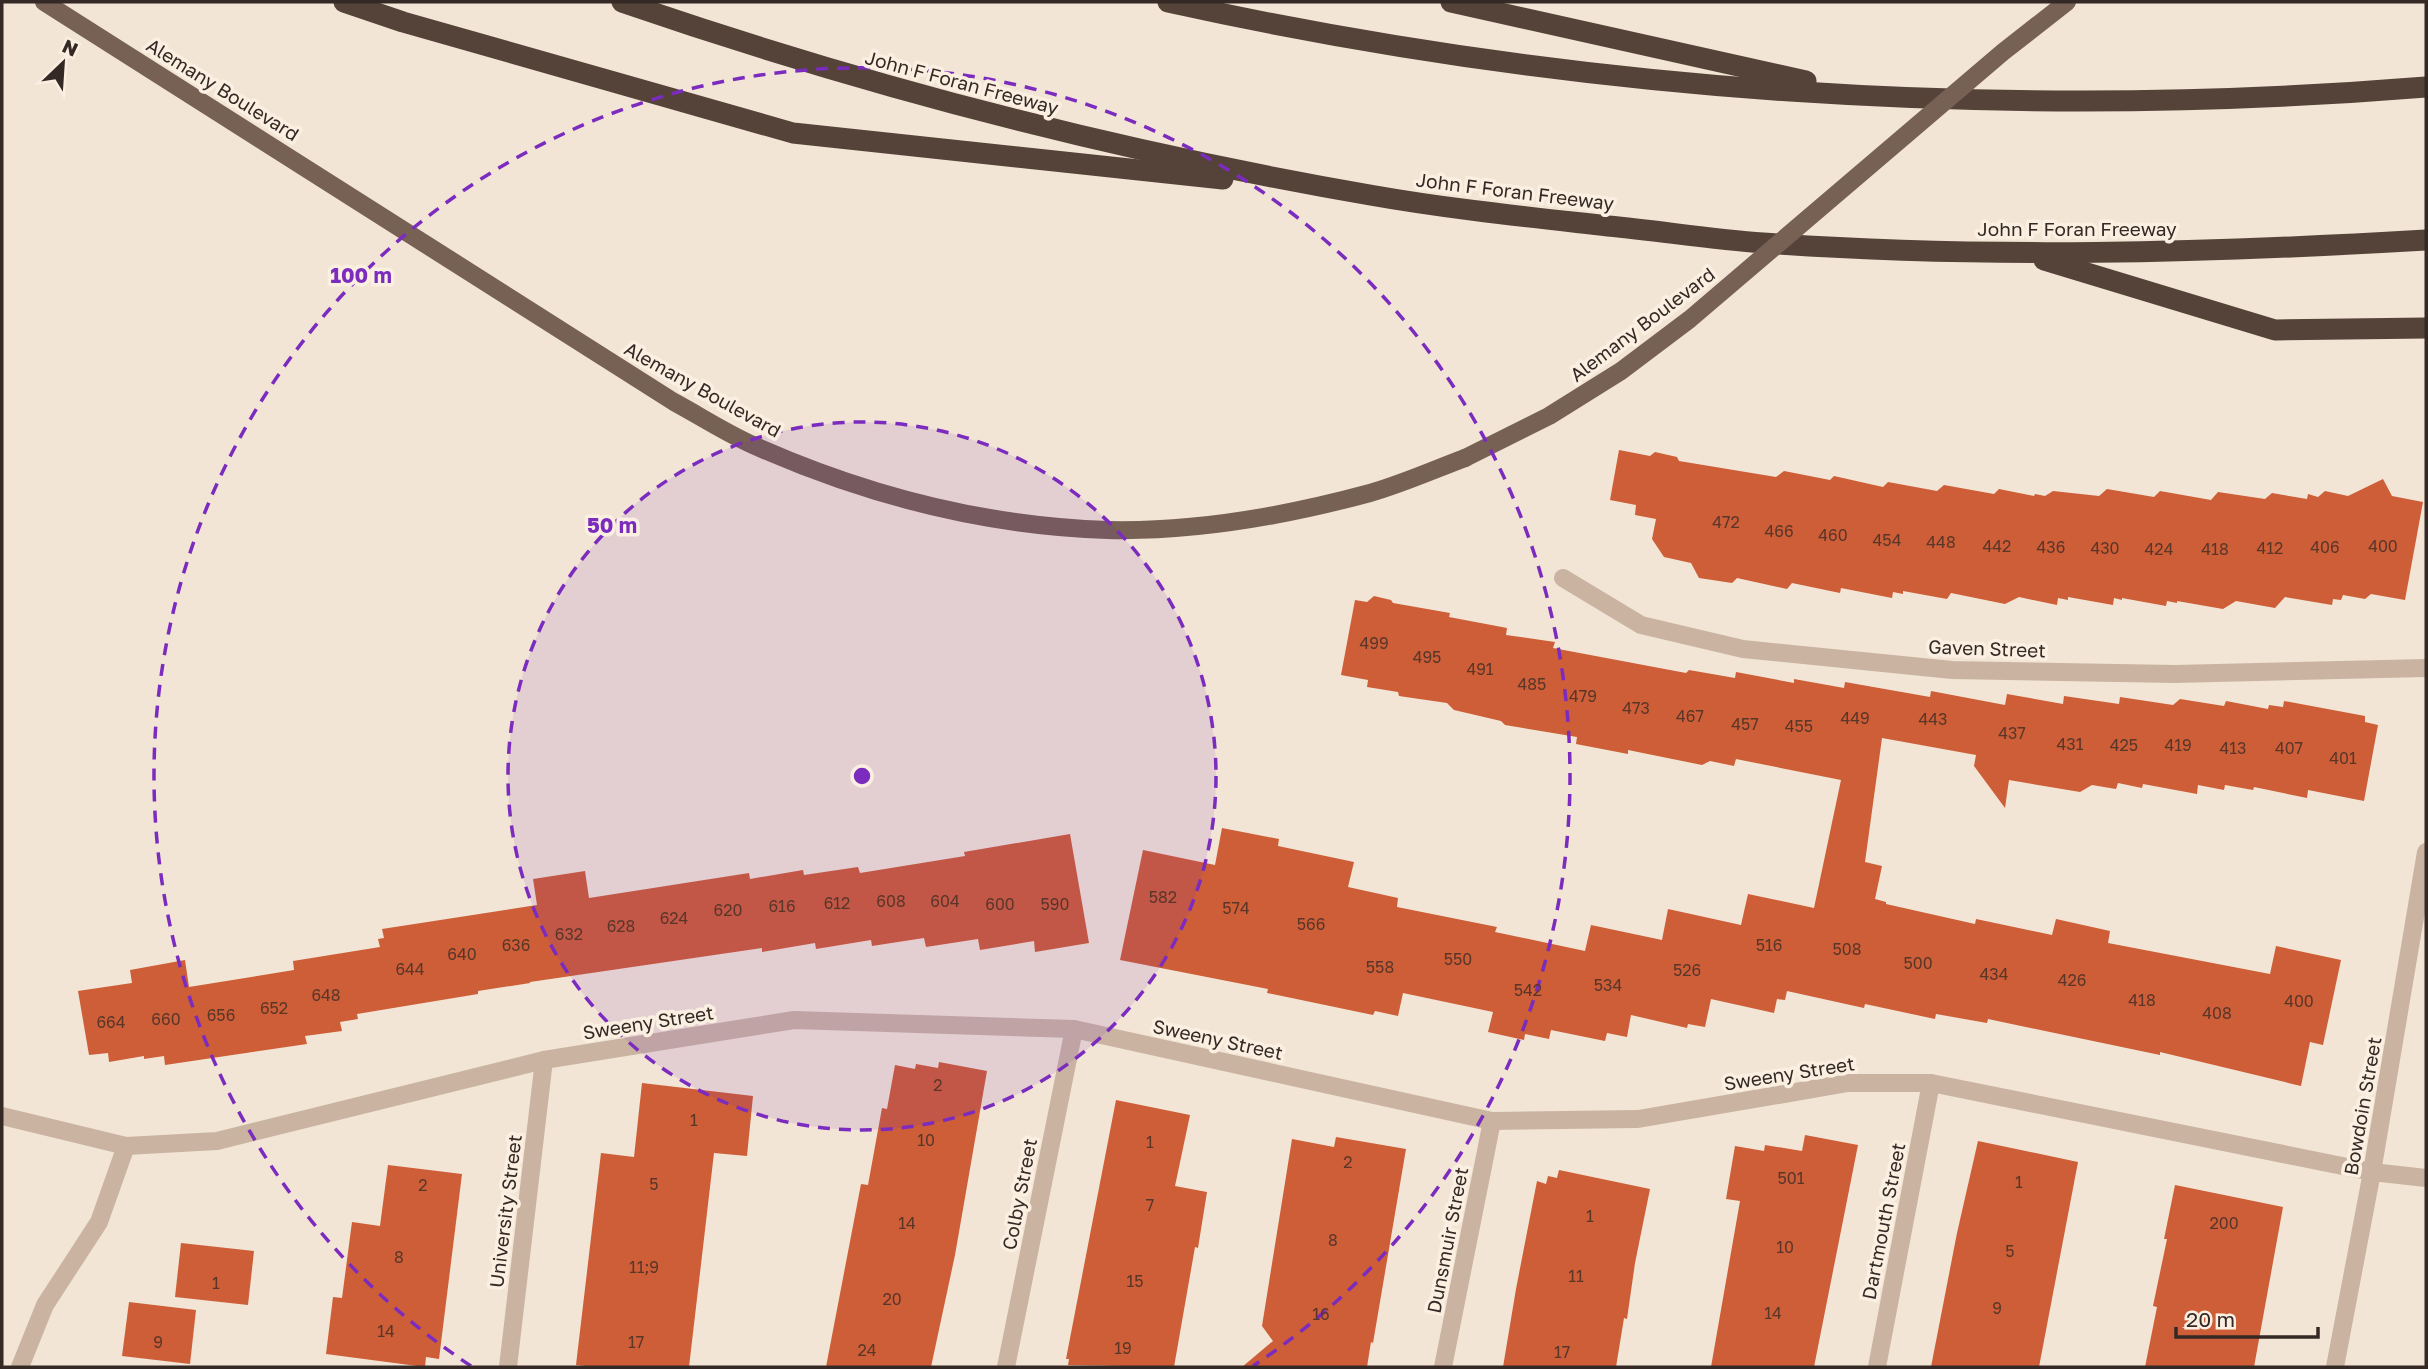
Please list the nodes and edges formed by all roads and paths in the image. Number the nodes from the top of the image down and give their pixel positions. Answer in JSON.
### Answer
{"nodes":[{"id":1,"x":44,"y":2,"type":"edge"},
{"id":2,"x":344,"y":2,"type":"edge"},
{"id":3,"x":622,"y":2,"type":"edge"},
{"id":4,"x":1168,"y":2,"type":"edge"},
{"id":5,"x":1451,"y":2,"type":"edge"},
{"id":6,"x":2067,"y":2,"type":"edge"},
{"id":7,"x":2426,"y":87,"type":"edge"},
{"id":8,"x":1873,"y":97,"type":"junction"},
{"id":9,"x":1373,"y":195,"type":"junction"},
{"id":10,"x":2426,"y":240,"type":"edge"},
{"id":11,"x":2018,"y":252,"type":"junction"},
{"id":12,"x":2426,"y":328,"type":"edge"},
{"id":13,"x":1563,"y":578,"type":"dead end"},
{"id":14,"x":2426,"y":668,"type":"edge"},
{"id":15,"x":2426,"y":852,"type":"edge"},
{"id":16,"x":1074,"y":1029,"type":"junction"},
{"id":17,"x":544,"y":1060,"type":"junction"},
{"id":18,"x":1931,"y":1083,"type":"junction"},
{"id":19,"x":2,"y":1116,"type":"edge"},
{"id":20,"x":1492,"y":1121,"type":"junction"},
{"id":21,"x":126,"y":1146,"type":"junction"},
{"id":22,"x":2372,"y":1172,"type":"junction"},
{"id":23,"x":2426,"y":1178,"type":"edge"},
{"id":24,"x":20,"y":1367,"type":"edge"},
{"id":25,"x":508,"y":1367,"type":"edge"},
{"id":26,"x":1006,"y":1367,"type":"edge"},
{"id":27,"x":1443,"y":1367,"type":"edge"},
{"id":28,"x":1877,"y":1367,"type":"edge"},
{"id":29,"x":2335,"y":1367,"type":"edge"}],
"edges":[{"from":1,"to":6,"type":"main road","name":"Alemany Boulevard","bridge":true},
{"from":2,"to":9,"type":"highway"},
{"from":3,"to":9,"type":"highway","name":"John F Foran Freeway"},
{"from":4,"to":8,"type":"highway"},
{"from":5,"to":8,"type":"highway"},
{"from":7,"to":8,"type":"highway"},
{"from":9,"to":11,"type":"highway","name":"John F Foran Freeway"},
{"from":10,"to":11,"type":"highway","name":"John F Foran Freeway"},
{"from":11,"to":12,"type":"highway"},
{"from":13,"to":14,"type":"street","name":"Gaven Street"},
{"from":15,"to":22,"type":"street","name":"Bowdoin Street"},
{"from":16,"to":17,"type":"street","name":"Sweeny Street"},
{"from":16,"to":20,"type":"street","name":"Sweeny Street"},
{"from":16,"to":26,"type":"street","name":"Colby Street"},
{"from":17,"to":21,"type":"street","name":"Sweeny Street"},
{"from":17,"to":25,"type":"street","name":"University Street"},
{"from":18,"to":20,"type":"street","name":"Sweeny Street"},
{"from":18,"to":22,"type":"street","name":"Sweeny Street"},
{"from":18,"to":28,"type":"street","name":"Dartmouth Street"},
{"from":19,"to":21,"type":"street","name":"Sweeny Street"},
{"from":20,"to":27,"type":"street","name":"Dunsmuir Street"},
{"from":21,"to":24,"type":"street"},
{"from":22,"to":23,"type":"street","name":"Sweeny Street"},
{"from":22,"to":29,"type":"street","name":"Bowdoin Street"}]}
